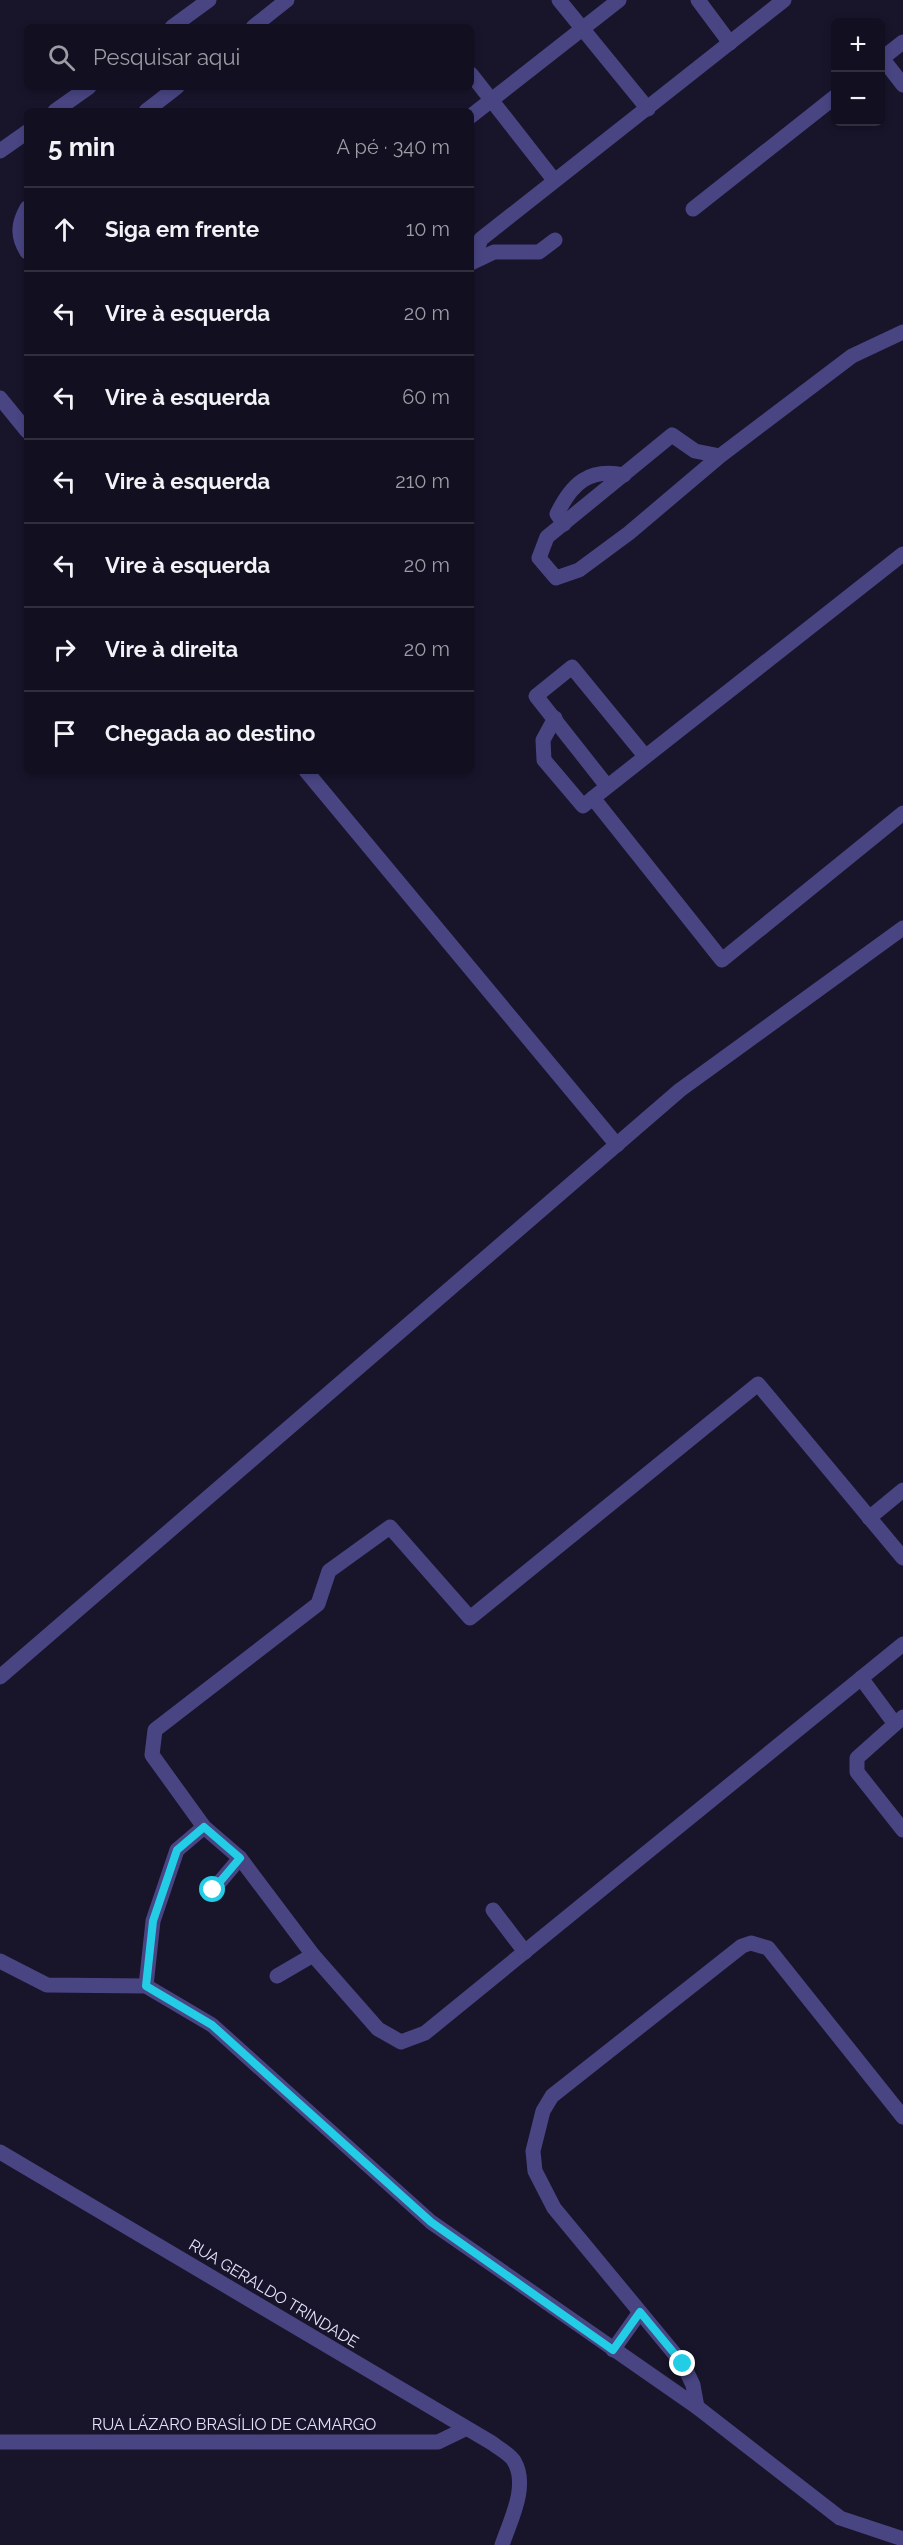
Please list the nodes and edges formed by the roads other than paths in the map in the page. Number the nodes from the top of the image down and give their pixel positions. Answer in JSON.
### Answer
{"nodes":[{"id":1,"x":210,"y":0,"type":"edge"},
{"id":2,"x":287,"y":0,"type":"edge"},
{"id":3,"x":559,"y":0,"type":"edge"},
{"id":4,"x":619,"y":0,"type":"edge"},
{"id":5,"x":698,"y":0,"type":"edge"},
{"id":6,"x":784,"y":0,"type":"edge"},
{"id":7,"x":176,"y":24,"type":"edge"},
{"id":8,"x":257,"y":24,"type":"edge"},
{"id":9,"x":582,"y":29,"type":"junction"},
{"id":10,"x":903,"y":42,"type":"edge"},
{"id":11,"x":730,"y":43,"type":"junction"},
{"id":12,"x":885,"y":56,"type":"edge"},
{"id":13,"x":885,"y":64,"type":"edge"},
{"id":14,"x":474,"y":78,"type":"edge"},
{"id":15,"x":903,"y":85,"type":"edge"},
{"id":16,"x":84,"y":90,"type":"edge"},
{"id":17,"x":173,"y":90,"type":"edge"},
{"id":18,"x":492,"y":100,"type":"junction"},
{"id":19,"x":831,"y":100,"type":"edge"},
{"id":20,"x":59,"y":108,"type":"edge"},
{"id":21,"x":150,"y":108,"type":"edge"},
{"id":22,"x":648,"y":110,"type":"junction"},
{"id":23,"x":474,"y":114,"type":"edge"},
{"id":24,"x":24,"y":134,"type":"edge"},
{"id":25,"x":0,"y":151,"type":"edge"},
{"id":26,"x":554,"y":180,"type":"junction"},
{"id":27,"x":693,"y":209,"type":"dead end"},
{"id":28,"x":24,"y":213,"type":"edge"},
{"id":29,"x":555,"y":240,"type":"dead end"},
{"id":30,"x":24,"y":246,"type":"edge"},
{"id":31,"x":474,"y":257,"type":"edge"},
{"id":32,"x":474,"y":261,"type":"edge"},
{"id":33,"x":903,"y":332,"type":"edge"},
{"id":34,"x":0,"y":398,"type":"edge"},
{"id":35,"x":24,"y":427,"type":"edge"},
{"id":36,"x":720,"y":456,"type":"junction"},
{"id":37,"x":624,"y":475,"type":"junction"},
{"id":38,"x":564,"y":524,"type":"junction"},
{"id":39,"x":903,"y":554,"type":"edge"},
{"id":40,"x":555,"y":718,"type":"junction"},
{"id":41,"x":645,"y":756,"type":"junction"},
{"id":42,"x":308,"y":774,"type":"edge"},
{"id":43,"x":607,"y":786,"type":"junction"},
{"id":44,"x":593,"y":798,"type":"junction"},
{"id":45,"x":903,"y":813,"type":"edge"},
{"id":46,"x":903,"y":928,"type":"edge"},
{"id":47,"x":617,"y":1145,"type":"junction"},
{"id":48,"x":903,"y":1490,"type":"edge"},
{"id":49,"x":869,"y":1518,"type":"junction"},
{"id":50,"x":903,"y":1558,"type":"edge"},
{"id":51,"x":903,"y":1644,"type":"edge"},
{"id":52,"x":0,"y":1677,"type":"edge"},
{"id":53,"x":861,"y":1678,"type":"junction"},
{"id":54,"x":899,"y":1720,"type":"edge"},
{"id":55,"x":204,"y":1827,"type":"junction"},
{"id":56,"x":903,"y":1830,"type":"edge"},
{"id":57,"x":240,"y":1858,"type":"junction"},
{"id":58,"x":213,"y":1890,"type":"dead end"},
{"id":59,"x":493,"y":1910,"type":"dead end"},
{"id":60,"x":525,"y":1952,"type":"junction"},
{"id":61,"x":313,"y":1955,"type":"junction"},
{"id":62,"x":0,"y":1961,"type":"edge"},
{"id":63,"x":276,"y":1976,"type":"dead end"},
{"id":64,"x":146,"y":1986,"type":"junction"},
{"id":65,"x":903,"y":2117,"type":"edge"},
{"id":66,"x":0,"y":2152,"type":"edge"},
{"id":67,"x":640,"y":2312,"type":"junction"},
{"id":68,"x":613,"y":2350,"type":"junction"},
{"id":69,"x":697,"y":2406,"type":"junction"},
{"id":70,"x":465,"y":2429,"type":"junction"},
{"id":71,"x":0,"y":2442,"type":"edge"},
{"id":72,"x":903,"y":2539,"type":"edge"},
{"id":73,"x":502,"y":2545,"type":"edge"}],
"edges":[{"from":1,"to":7,"type":"street"},
{"from":2,"to":8,"type":"street"},
{"from":3,"to":9,"type":"street"},
{"from":4,"to":9,"type":"street"},
{"from":5,"to":11,"type":"street"},
{"from":6,"to":11,"type":"street"},
{"from":9,"to":18,"type":"street"},
{"from":9,"to":22,"type":"street"},
{"from":10,"to":12,"type":"street"},
{"from":11,"to":22,"type":"street"},
{"from":13,"to":15,"type":"street"},
{"from":14,"to":18,"type":"street"},
{"from":16,"to":20,"type":"street"},
{"from":17,"to":21,"type":"street"},
{"from":18,"to":23,"type":"street"},
{"from":18,"to":26,"type":"street"},
{"from":19,"to":27,"type":"street"},
{"from":22,"to":26,"type":"street"},
{"from":24,"to":25,"type":"street"},
{"from":26,"to":31,"type":"street"},
{"from":28,"to":30,"type":"street"},
{"from":29,"to":32,"type":"street"},
{"from":33,"to":36,"type":"street"},
{"from":34,"to":35,"type":"street"},
{"from":36,"to":37,"type":"street"},
{"from":36,"to":38,"type":"street"},
{"from":37,"to":38,"type":"street"},
{"from":37,"to":38,"type":"street"},
{"from":39,"to":41,"type":"street"},
{"from":40,"to":41,"type":"street"},
{"from":40,"to":43,"type":"street"},
{"from":40,"to":44,"type":"street"},
{"from":41,"to":43,"type":"street"},
{"from":42,"to":47,"type":"street"},
{"from":43,"to":44,"type":"street"},
{"from":44,"to":45,"type":"street"},
{"from":46,"to":47,"type":"street"},
{"from":47,"to":52,"type":"street"},
{"from":48,"to":49,"type":"street"},
{"from":49,"to":50,"type":"street"},
{"from":49,"to":55,"type":"street"},
{"from":51,"to":53,"type":"street"},
{"from":53,"to":54,"type":"street"},
{"from":53,"to":60,"type":"street"},
{"from":54,"to":56,"type":"street"},
{"from":55,"to":57,"type":"street"},
{"from":55,"to":64,"type":"street"},
{"from":57,"to":58,"type":"street"},
{"from":57,"to":61,"type":"street"},
{"from":59,"to":60,"type":"street"},
{"from":60,"to":61,"type":"street"},
{"from":61,"to":63,"type":"street"},
{"from":62,"to":64,"type":"street"},
{"from":64,"to":68,"type":"street"},
{"from":65,"to":67,"type":"street"},
{"from":66,"to":70,"type":"street","name":"RUA GERALDO TRINDADE"},
{"from":67,"to":68,"type":"street"},
{"from":67,"to":69,"type":"street"},
{"from":68,"to":69,"type":"street"},
{"from":69,"to":72,"type":"street"},
{"from":70,"to":71,"type":"street","name":"RUA LÁZARO BRASÍLIO DE CAMARGO"},
{"from":70,"to":73,"type":"street","name":"RUA GERALDO TRINDADE"}]}
